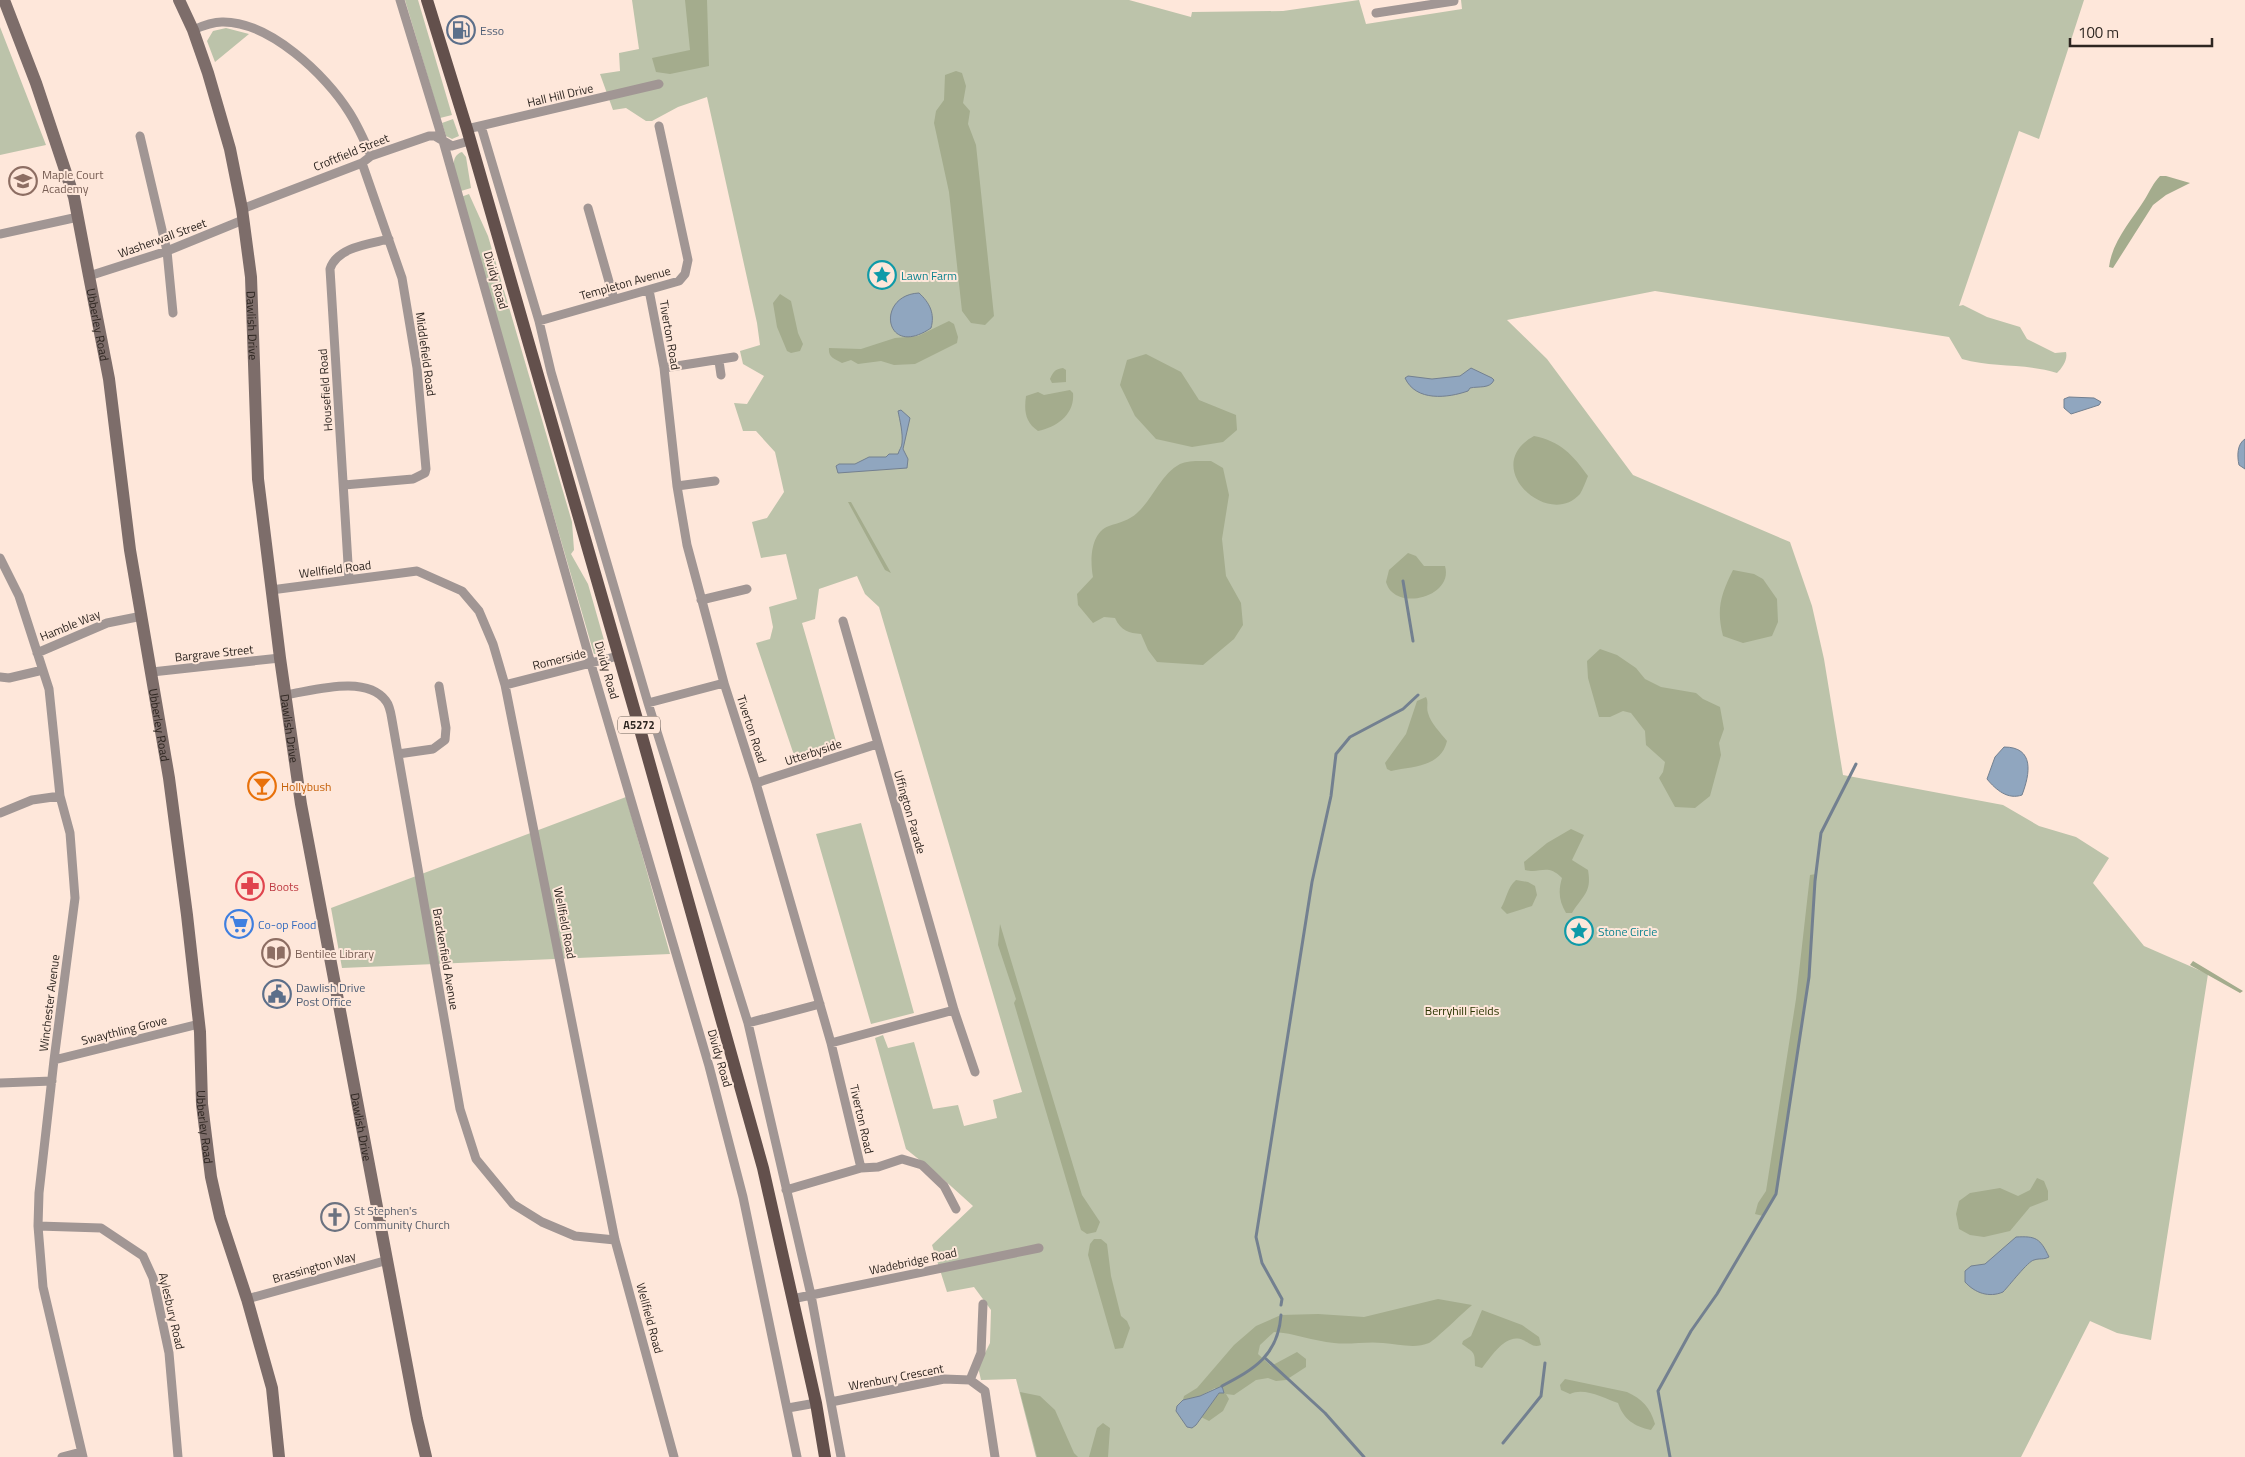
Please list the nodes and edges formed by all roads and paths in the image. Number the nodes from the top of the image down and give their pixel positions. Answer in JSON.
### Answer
{"nodes":[{"id":1,"x":4,"y":0,"type":"edge"},
{"id":2,"x":179,"y":0,"type":"edge"},
{"id":3,"x":400,"y":0,"type":"edge"},
{"id":4,"x":427,"y":0,"type":"edge"},
{"id":5,"x":1454,"y":1,"type":"edge"},
{"id":6,"x":1416,"y":3,"type":"edge"},
{"id":7,"x":1376,"y":13,"type":"dead end"},
{"id":8,"x":193,"y":30,"type":"junction"},
{"id":9,"x":659,"y":84,"type":"dead end"},
{"id":10,"x":481,"y":126,"type":"junction"},
{"id":11,"x":659,"y":126,"type":"dead end"},
{"id":12,"x":468,"y":135,"type":"junction"},
{"id":13,"x":140,"y":136,"type":"dead end"},
{"id":14,"x":442,"y":142,"type":"junction"},
{"id":15,"x":372,"y":156,"type":"junction"},
{"id":16,"x":362,"y":163,"type":"junction"},
{"id":17,"x":588,"y":208,"type":"dead end"},
{"id":18,"x":242,"y":214,"type":"junction"},
{"id":19,"x":78,"y":218,"type":"junction"},
{"id":20,"x":0,"y":234,"type":"edge"},
{"id":21,"x":389,"y":239,"type":"junction"},
{"id":22,"x":166,"y":251,"type":"junction"},
{"id":23,"x":90,"y":276,"type":"junction"},
{"id":24,"x":649,"y":290,"type":"junction"},
{"id":25,"x":614,"y":299,"type":"junction"},
{"id":26,"x":173,"y":313,"type":"dead end"},
{"id":27,"x":540,"y":322,"type":"junction"},
{"id":28,"x":734,"y":357,"type":"dead end"},
{"id":29,"x":719,"y":361,"type":"junction"},
{"id":30,"x":664,"y":368,"type":"junction"},
{"id":31,"x":721,"y":375,"type":"dead end"},
{"id":32,"x":716,"y":481,"type":"dead end"},
{"id":33,"x":344,"y":485,"type":"junction"},
{"id":34,"x":677,"y":486,"type":"junction"},
{"id":35,"x":0,"y":558,"type":"edge"},
{"id":36,"x":348,"y":580,"type":"junction"},
{"id":37,"x":747,"y":588,"type":"dead end"},
{"id":38,"x":271,"y":590,"type":"junction"},
{"id":39,"x":701,"y":600,"type":"junction"},
{"id":40,"x":142,"y":616,"type":"junction"},
{"id":41,"x":842,"y":621,"type":"dead end"},
{"id":42,"x":37,"y":652,"type":"junction"},
{"id":43,"x":618,"y":656,"type":"junction"},
{"id":44,"x":280,"y":658,"type":"junction"},
{"id":45,"x":591,"y":664,"type":"junction"},
{"id":46,"x":43,"y":670,"type":"junction"},
{"id":47,"x":152,"y":672,"type":"junction"},
{"id":48,"x":0,"y":677,"type":"edge"},
{"id":49,"x":724,"y":683,"type":"junction"},
{"id":50,"x":439,"y":686,"type":"dead end"},
{"id":51,"x":505,"y":686,"type":"junction"},
{"id":52,"x":285,"y":695,"type":"junction"},
{"id":53,"x":648,"y":703,"type":"junction"},
{"id":54,"x":877,"y":744,"type":"junction"},
{"id":55,"x":398,"y":754,"type":"junction"},
{"id":56,"x":756,"y":783,"type":"junction"},
{"id":57,"x":60,"y":796,"type":"junction"},
{"id":58,"x":0,"y":813,"type":"edge"},
{"id":59,"x":820,"y":1004,"type":"junction"},
{"id":60,"x":954,"y":1010,"type":"junction"},
{"id":61,"x":748,"y":1023,"type":"junction"},
{"id":62,"x":199,"y":1024,"type":"junction"},
{"id":63,"x":831,"y":1043,"type":"junction"},
{"id":64,"x":54,"y":1060,"type":"junction"},
{"id":65,"x":974,"y":1072,"type":"dead end"},
{"id":66,"x":52,"y":1081,"type":"junction"},
{"id":67,"x":0,"y":1083,"type":"edge"},
{"id":68,"x":861,"y":1168,"type":"junction"},
{"id":69,"x":786,"y":1190,"type":"junction"},
{"id":70,"x":956,"y":1209,"type":"dead end"},
{"id":71,"x":38,"y":1226,"type":"junction"},
{"id":72,"x":615,"y":1240,"type":"junction"},
{"id":73,"x":1038,"y":1248,"type":"dead end"},
{"id":74,"x":388,"y":1260,"type":"junction"},
{"id":75,"x":811,"y":1295,"type":"junction"},
{"id":76,"x":247,"y":1299,"type":"junction"},
{"id":77,"x":792,"y":1300,"type":"junction"},
{"id":78,"x":983,"y":1304,"type":"dead end"},
{"id":79,"x":970,"y":1380,"type":"junction"},
{"id":80,"x":831,"y":1402,"type":"junction"},
{"id":81,"x":816,"y":1403,"type":"junction"},
{"id":82,"x":788,"y":1408,"type":"junction"},
{"id":83,"x":82,"y":1454,"type":"edge"},
{"id":84,"x":62,"y":1457,"type":"edge"},
{"id":85,"x":178,"y":1457,"type":"edge"},
{"id":86,"x":279,"y":1457,"type":"edge"},
{"id":87,"x":426,"y":1457,"type":"edge"},
{"id":88,"x":674,"y":1457,"type":"edge"},
{"id":89,"x":797,"y":1457,"type":"edge"},
{"id":90,"x":825,"y":1457,"type":"edge"},
{"id":91,"x":841,"y":1457,"type":"edge"},
{"id":92,"x":995,"y":1457,"type":"edge"}],
"edges":[{"from":1,"to":19,"type":"street","name":"Ubberley Road"},
{"from":2,"to":8,"type":"street","name":"Dawlish Drive"},
{"from":3,"to":14,"type":"street","name":"Dividy Road"},
{"from":4,"to":12,"type":"main road","name":"Dividy Road","number":"A5272"},
{"from":5,"to":6,"type":"street"},
{"from":6,"to":7,"type":"street"},
{"from":8,"to":15,"type":"street"},
{"from":8,"to":18,"type":"street","name":"Dawlish Drive"},
{"from":9,"to":10,"type":"street","name":"Hall Hill Drive"},
{"from":10,"to":12,"type":"street","name":"Hall Hill Drive"},
{"from":10,"to":27,"type":"street"},
{"from":11,"to":24,"type":"street","name":"Templeton Avenue"},
{"from":12,"to":14,"type":"street","name":"Croftfield Street"},
{"from":12,"to":43,"type":"main road","name":"Dividy Road","number":"A5272"},
{"from":13,"to":22,"type":"street"},
{"from":14,"to":15,"type":"street","name":"Croftfield Street"},
{"from":14,"to":45,"type":"street","name":"Dividy Road"},
{"from":15,"to":16,"type":"street","name":"Croftfield Street"},
{"from":16,"to":18,"type":"street","name":"Croftfield Street"},
{"from":16,"to":21,"type":"street","name":"Middlefield Road"},
{"from":17,"to":25,"type":"street"},
{"from":18,"to":22,"type":"street","name":"Washerwall Street"},
{"from":18,"to":38,"type":"street","name":"Dawlish Drive"},
{"from":19,"to":20,"type":"street"},
{"from":19,"to":23,"type":"street","name":"Ubberley Road"},
{"from":21,"to":33,"type":"street","name":"Housefield Road"},
{"from":21,"to":33,"type":"street","name":"Middlefield Road"},
{"from":22,"to":23,"type":"street","name":"Washerwall Street"},
{"from":22,"to":26,"type":"street"},
{"from":23,"to":40,"type":"street","name":"Ubberley Road"},
{"from":24,"to":25,"type":"street","name":"Templeton Avenue"},
{"from":24,"to":30,"type":"street","name":"Tiverton Road"},
{"from":25,"to":27,"type":"street","name":"Templeton Avenue"},
{"from":27,"to":53,"type":"street"},
{"from":28,"to":29,"type":"street"},
{"from":29,"to":30,"type":"street"},
{"from":29,"to":31,"type":"street"},
{"from":30,"to":34,"type":"street","name":"Tiverton Road"},
{"from":32,"to":34,"type":"street"},
{"from":33,"to":36,"type":"street","name":"Housefield Road"},
{"from":34,"to":39,"type":"street","name":"Tiverton Road"},
{"from":35,"to":42,"type":"street","name":"Winchester Avenue"},
{"from":36,"to":38,"type":"street","name":"Wellfield Road"},
{"from":36,"to":51,"type":"street","name":"Wellfield Road"},
{"from":37,"to":39,"type":"street"},
{"from":38,"to":44,"type":"street","name":"Dawlish Drive"},
{"from":39,"to":49,"type":"street","name":"Tiverton Road"},
{"from":40,"to":42,"type":"street","name":"Hamble Way"},
{"from":40,"to":47,"type":"street","name":"Ubberley Road"},
{"from":41,"to":54,"type":"street","name":"Uffington Parade"},
{"from":42,"to":46,"type":"street","name":"Winchester Avenue"},
{"from":43,"to":45,"type":"street","name":"Romerside"},
{"from":43,"to":77,"type":"main road","name":"Dividy Road","number":"A5272"},
{"from":44,"to":47,"type":"street","name":"Bargrave Street"},
{"from":44,"to":52,"type":"street","name":"Dawlish Drive"},
{"from":45,"to":51,"type":"street","name":"Romerside"},
{"from":45,"to":82,"type":"street","name":"Dividy Road"},
{"from":46,"to":48,"type":"street"},
{"from":46,"to":57,"type":"street","name":"Winchester Avenue"},
{"from":47,"to":62,"type":"street","name":"Ubberley Road"},
{"from":49,"to":53,"type":"street"},
{"from":49,"to":56,"type":"street","name":"Tiverton Road"},
{"from":50,"to":55,"type":"street"},
{"from":51,"to":72,"type":"street","name":"Wellfield Road"},
{"from":52,"to":55,"type":"street","name":"Brackenfield Avenue"},
{"from":52,"to":74,"type":"street","name":"Dawlish Drive"},
{"from":53,"to":61,"type":"street"},
{"from":54,"to":56,"type":"street","name":"Utterbyside"},
{"from":54,"to":60,"type":"street","name":"Uffington Parade"},
{"from":55,"to":72,"type":"street","name":"Brackenfield Avenue"},
{"from":56,"to":59,"type":"street","name":"Tiverton Road"},
{"from":57,"to":58,"type":"street"},
{"from":57,"to":64,"type":"street","name":"Winchester Avenue"},
{"from":59,"to":61,"type":"street"},
{"from":59,"to":63,"type":"street","name":"Tiverton Road"},
{"from":60,"to":63,"type":"street"},
{"from":60,"to":65,"type":"street","name":"Uffington Parade"},
{"from":61,"to":69,"type":"street"},
{"from":62,"to":64,"type":"street","name":"Swaythling Grove"},
{"from":62,"to":76,"type":"street","name":"Ubberley Road"},
{"from":63,"to":68,"type":"street","name":"Tiverton Road"},
{"from":64,"to":66,"type":"street","name":"Winchester Avenue"},
{"from":66,"to":67,"type":"street"},
{"from":66,"to":71,"type":"street","name":"Winchester Avenue"},
{"from":68,"to":69,"type":"street"},
{"from":68,"to":70,"type":"street"},
{"from":69,"to":75,"type":"street"},
{"from":71,"to":83,"type":"street","name":"Winchester Avenue"},
{"from":71,"to":85,"type":"street","name":"Aylesbury Road"},
{"from":72,"to":88,"type":"street","name":"Wellfield Road"},
{"from":73,"to":75,"type":"street","name":"Wadebridge Road"},
{"from":74,"to":76,"type":"street","name":"Brassington Way"},
{"from":74,"to":87,"type":"street","name":"Dawlish Drive"},
{"from":75,"to":77,"type":"street","name":"Wadebridge Road"},
{"from":75,"to":80,"type":"street"},
{"from":76,"to":86,"type":"street","name":"Ubberley Road"},
{"from":77,"to":81,"type":"main road","name":"Dividy Road","number":"A5272"},
{"from":78,"to":79,"type":"street"},
{"from":79,"to":80,"type":"street","name":"Wrenbury Crescent"},
{"from":79,"to":92,"type":"street"},
{"from":80,"to":91,"type":"street"},
{"from":81,"to":82,"type":"street"},
{"from":81,"to":90,"type":"main road","name":"Dividy Road","number":"A5272"},
{"from":82,"to":89,"type":"street","name":"Dividy Road"},
{"from":83,"to":84,"type":"street"}]}
